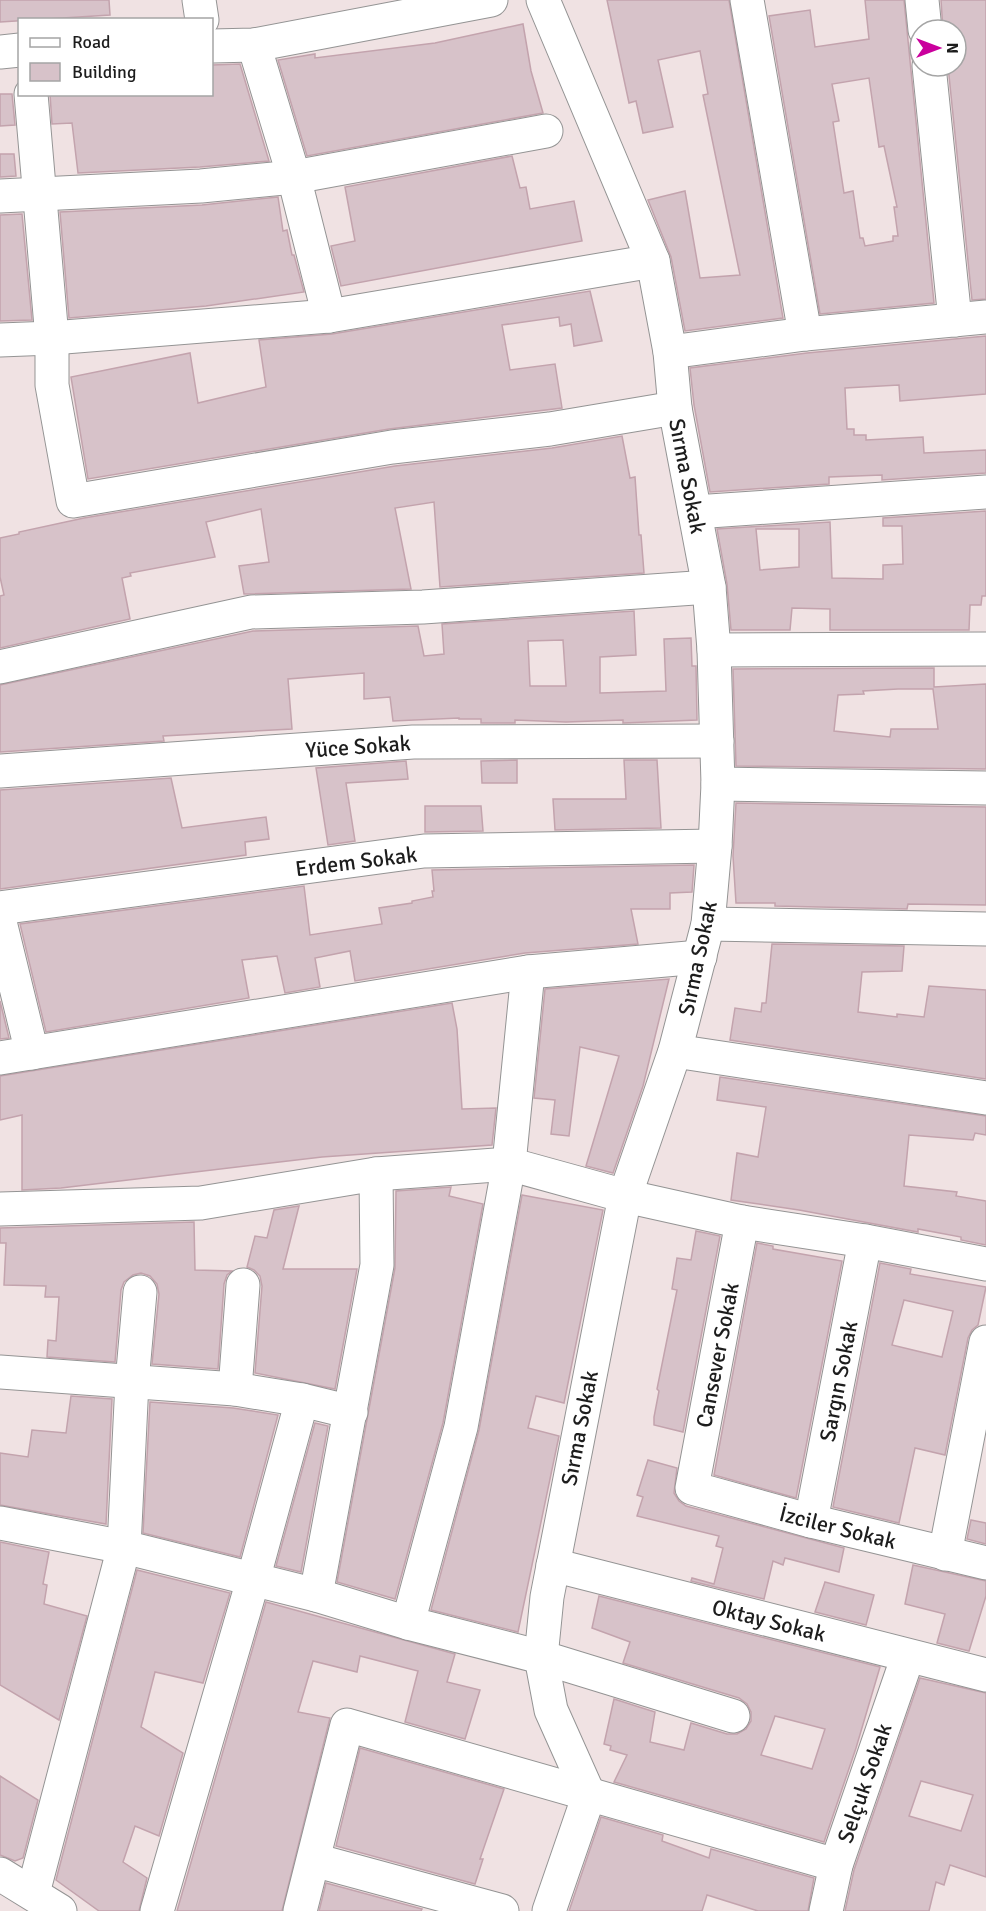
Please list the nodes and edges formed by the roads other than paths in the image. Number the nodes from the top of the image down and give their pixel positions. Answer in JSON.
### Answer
{"nodes":[{"id":1,"x":199,"y":0,"type":"edge"},
{"id":2,"x":491,"y":0,"type":"edge"},
{"id":3,"x":543,"y":0,"type":"edge"},
{"id":4,"x":747,"y":0,"type":"edge"},
{"id":5,"x":922,"y":0,"type":"edge"},
{"id":6,"x":202,"y":18,"type":"edge"},
{"id":7,"x":924,"y":18,"type":"edge"},
{"id":8,"x":254,"y":45,"type":"junction"},
{"id":9,"x":213,"y":46,"type":"edge"},
{"id":10,"x":18,"y":50,"type":"edge"},
{"id":11,"x":0,"y":52,"type":"edge"},
{"id":12,"x":931,"y":78,"type":"edge"},
{"id":13,"x":31,"y":96,"type":"edge"},
{"id":14,"x":546,"y":131,"type":"dead end"},
{"id":15,"x":294,"y":177,"type":"junction"},
{"id":16,"x":38,"y":193,"type":"junction"},
{"id":17,"x":0,"y":196,"type":"edge"},
{"id":18,"x":653,"y":261,"type":"junction"},
{"id":19,"x":329,"y":316,"type":"junction"},
{"id":20,"x":970,"y":318,"type":"edge"},
{"id":21,"x":805,"y":334,"type":"junction"},
{"id":22,"x":52,"y":338,"type":"junction"},
{"id":23,"x":0,"y":340,"type":"edge"},
{"id":24,"x":670,"y":352,"type":"junction"},
{"id":25,"x":675,"y":408,"type":"junction"},
{"id":26,"x":986,"y":492,"type":"edge"},
{"id":27,"x":695,"y":512,"type":"junction"},
{"id":28,"x":709,"y":587,"type":"junction"},
{"id":29,"x":986,"y":649,"type":"edge"},
{"id":30,"x":714,"y":650,"type":"junction"},
{"id":31,"x":0,"y":667,"type":"edge"},
{"id":32,"x":717,"y":741,"type":"junction"},
{"id":33,"x":0,"y":771,"type":"edge"},
{"id":34,"x":718,"y":784,"type":"junction"},
{"id":35,"x":986,"y":788,"type":"edge"},
{"id":36,"x":716,"y":846,"type":"junction"},
{"id":37,"x":0,"y":908,"type":"edge"},
{"id":38,"x":0,"y":922,"type":"edge"},
{"id":39,"x":708,"y":924,"type":"junction"},
{"id":40,"x":986,"y":929,"type":"edge"},
{"id":41,"x":700,"y":957,"type":"junction"},
{"id":42,"x":528,"y":972,"type":"junction"},
{"id":43,"x":675,"y":1051,"type":"junction"},
{"id":44,"x":32,"y":1053,"type":"junction"},
{"id":45,"x":0,"y":1059,"type":"edge"},
{"id":46,"x":986,"y":1098,"type":"edge"},
{"id":47,"x":509,"y":1164,"type":"junction"},
{"id":48,"x":376,"y":1174,"type":"junction"},
{"id":49,"x":625,"y":1196,"type":"junction"},
{"id":50,"x":0,"y":1209,"type":"edge"},
{"id":51,"x":742,"y":1222,"type":"junction"},
{"id":52,"x":865,"y":1241,"type":"junction"},
{"id":53,"x":986,"y":1264,"type":"edge"},
{"id":54,"x":243,"y":1285,"type":"dead end"},
{"id":55,"x":140,"y":1292,"type":"dead end"},
{"id":56,"x":986,"y":1342,"type":"edge"},
{"id":57,"x":0,"y":1372,"type":"edge"},
{"id":58,"x":132,"y":1382,"type":"junction"},
{"id":59,"x":235,"y":1389,"type":"junction"},
{"id":60,"x":302,"y":1400,"type":"junction"},
{"id":61,"x":351,"y":1412,"type":"junction"},
{"id":62,"x":692,"y":1488,"type":"joint"},
{"id":63,"x":811,"y":1521,"type":"junction"},
{"id":64,"x":0,"y":1523,"type":"edge"},
{"id":65,"x":124,"y":1547,"type":"junction"},
{"id":66,"x":945,"y":1554,"type":"junction"},
{"id":67,"x":986,"y":1563,"type":"edge"},
{"id":68,"x":553,"y":1565,"type":"junction"},
{"id":69,"x":253,"y":1580,"type":"junction"},
{"id":70,"x":316,"y":1595,"type":"junction"},
{"id":71,"x":408,"y":1623,"type":"junction"},
{"id":72,"x":908,"y":1656,"type":"junction"},
{"id":73,"x":541,"y":1657,"type":"junction"},
{"id":74,"x":986,"y":1675,"type":"edge"},
{"id":75,"x":733,"y":1716,"type":"dead end"},
{"id":76,"x":589,"y":1795,"type":"junction"},
{"id":77,"x":314,"y":1860,"type":"junction"},
{"id":78,"x":836,"y":1865,"type":"junction"},
{"id":79,"x":0,"y":1874,"type":"edge"},
{"id":80,"x":50,"y":1906,"type":"edge"},
{"id":81,"x":158,"y":1911,"type":"edge"},
{"id":82,"x":300,"y":1911,"type":"edge"},
{"id":83,"x":502,"y":1911,"type":"edge"},
{"id":84,"x":549,"y":1911,"type":"edge"},
{"id":85,"x":826,"y":1911,"type":"edge"}],
"edges":[{"from":1,"to":6,"type":"street"},
{"from":2,"to":8,"type":"street"},
{"from":3,"to":18,"type":"street","name":"Sırma Sokak"},
{"from":4,"to":21,"type":"street"},
{"from":5,"to":7,"type":"street"},
{"from":8,"to":9,"type":"street"},
{"from":8,"to":15,"type":"street"},
{"from":10,"to":11,"type":"street"},
{"from":12,"to":20,"type":"street"},
{"from":13,"to":16,"type":"street"},
{"from":14,"to":15,"type":"street"},
{"from":15,"to":16,"type":"street"},
{"from":15,"to":19,"type":"street"},
{"from":16,"to":17,"type":"street"},
{"from":16,"to":22,"type":"street"},
{"from":18,"to":19,"type":"street"},
{"from":18,"to":24,"type":"street","name":"Sırma Sokak"},
{"from":19,"to":22,"type":"street"},
{"from":20,"to":21,"type":"street"},
{"from":21,"to":24,"type":"street"},
{"from":22,"to":23,"type":"street"},
{"from":22,"to":25,"type":"street"},
{"from":24,"to":25,"type":"street","name":"Sırma Sokak"},
{"from":25,"to":27,"type":"street","name":"Sırma Sokak"},
{"from":26,"to":27,"type":"street"},
{"from":27,"to":28,"type":"street","name":"Sırma Sokak"},
{"from":28,"to":30,"type":"street","name":"Sırma Sokak"},
{"from":28,"to":31,"type":"street"},
{"from":29,"to":30,"type":"street"},
{"from":30,"to":32,"type":"street","name":"Sırma Sokak"},
{"from":32,"to":33,"type":"street","name":"Yüce Sokak"},
{"from":32,"to":34,"type":"street","name":"Sırma Sokak"},
{"from":34,"to":35,"type":"street"},
{"from":34,"to":36,"type":"street","name":"Sırma Sokak"},
{"from":36,"to":37,"type":"street","name":"Erdem Sokak"},
{"from":36,"to":39,"type":"street","name":"Sırma Sokak"},
{"from":38,"to":44,"type":"street"},
{"from":39,"to":40,"type":"street"},
{"from":39,"to":41,"type":"street","name":"Sırma Sokak"},
{"from":41,"to":42,"type":"street"},
{"from":41,"to":43,"type":"street","name":"Sırma Sokak"},
{"from":42,"to":44,"type":"street"},
{"from":42,"to":47,"type":"street"},
{"from":43,"to":46,"type":"street"},
{"from":43,"to":49,"type":"street","name":"Sırma Sokak"},
{"from":44,"to":45,"type":"street"},
{"from":47,"to":48,"type":"street"},
{"from":47,"to":49,"type":"street"},
{"from":47,"to":71,"type":"street"},
{"from":48,"to":50,"type":"street"},
{"from":48,"to":61,"type":"street"},
{"from":49,"to":51,"type":"street"},
{"from":49,"to":68,"type":"street","name":"Sırma Sokak"},
{"from":51,"to":52,"type":"street"},
{"from":51,"to":62,"type":"street","name":"Cansever Sokak"},
{"from":52,"to":53,"type":"street"},
{"from":52,"to":63,"type":"street","name":"Sargın Sokak"},
{"from":54,"to":59,"type":"street"},
{"from":55,"to":58,"type":"street"},
{"from":56,"to":66,"type":"street"},
{"from":57,"to":58,"type":"street"},
{"from":58,"to":59,"type":"street"},
{"from":58,"to":65,"type":"street"},
{"from":59,"to":60,"type":"street"},
{"from":60,"to":61,"type":"street"},
{"from":60,"to":69,"type":"street"},
{"from":61,"to":70,"type":"street"},
{"from":62,"to":63,"type":"street","name":"İzciler Sokak"},
{"from":63,"to":66,"type":"street","name":"İzciler Sokak"},
{"from":64,"to":65,"type":"street"},
{"from":65,"to":69,"type":"street"},
{"from":65,"to":80,"type":"street"},
{"from":66,"to":67,"type":"street","name":"İzciler Sokak"},
{"from":68,"to":72,"type":"street","name":"Oktay Sokak"},
{"from":68,"to":73,"type":"street","name":"Sırma Sokak"},
{"from":69,"to":70,"type":"street"},
{"from":69,"to":81,"type":"street"},
{"from":70,"to":71,"type":"street"},
{"from":71,"to":73,"type":"street"},
{"from":72,"to":74,"type":"street","name":"Oktay Sokak"},
{"from":72,"to":78,"type":"street","name":"Selçuk Sokak"},
{"from":73,"to":75,"type":"street"},
{"from":73,"to":76,"type":"street","name":"Sırma Sokak"},
{"from":76,"to":77,"type":"street"},
{"from":76,"to":78,"type":"street"},
{"from":76,"to":84,"type":"street"},
{"from":77,"to":82,"type":"street"},
{"from":77,"to":83,"type":"street"},
{"from":78,"to":85,"type":"street","name":"Selçuk Sokak"},
{"from":79,"to":80,"type":"street"}]}
